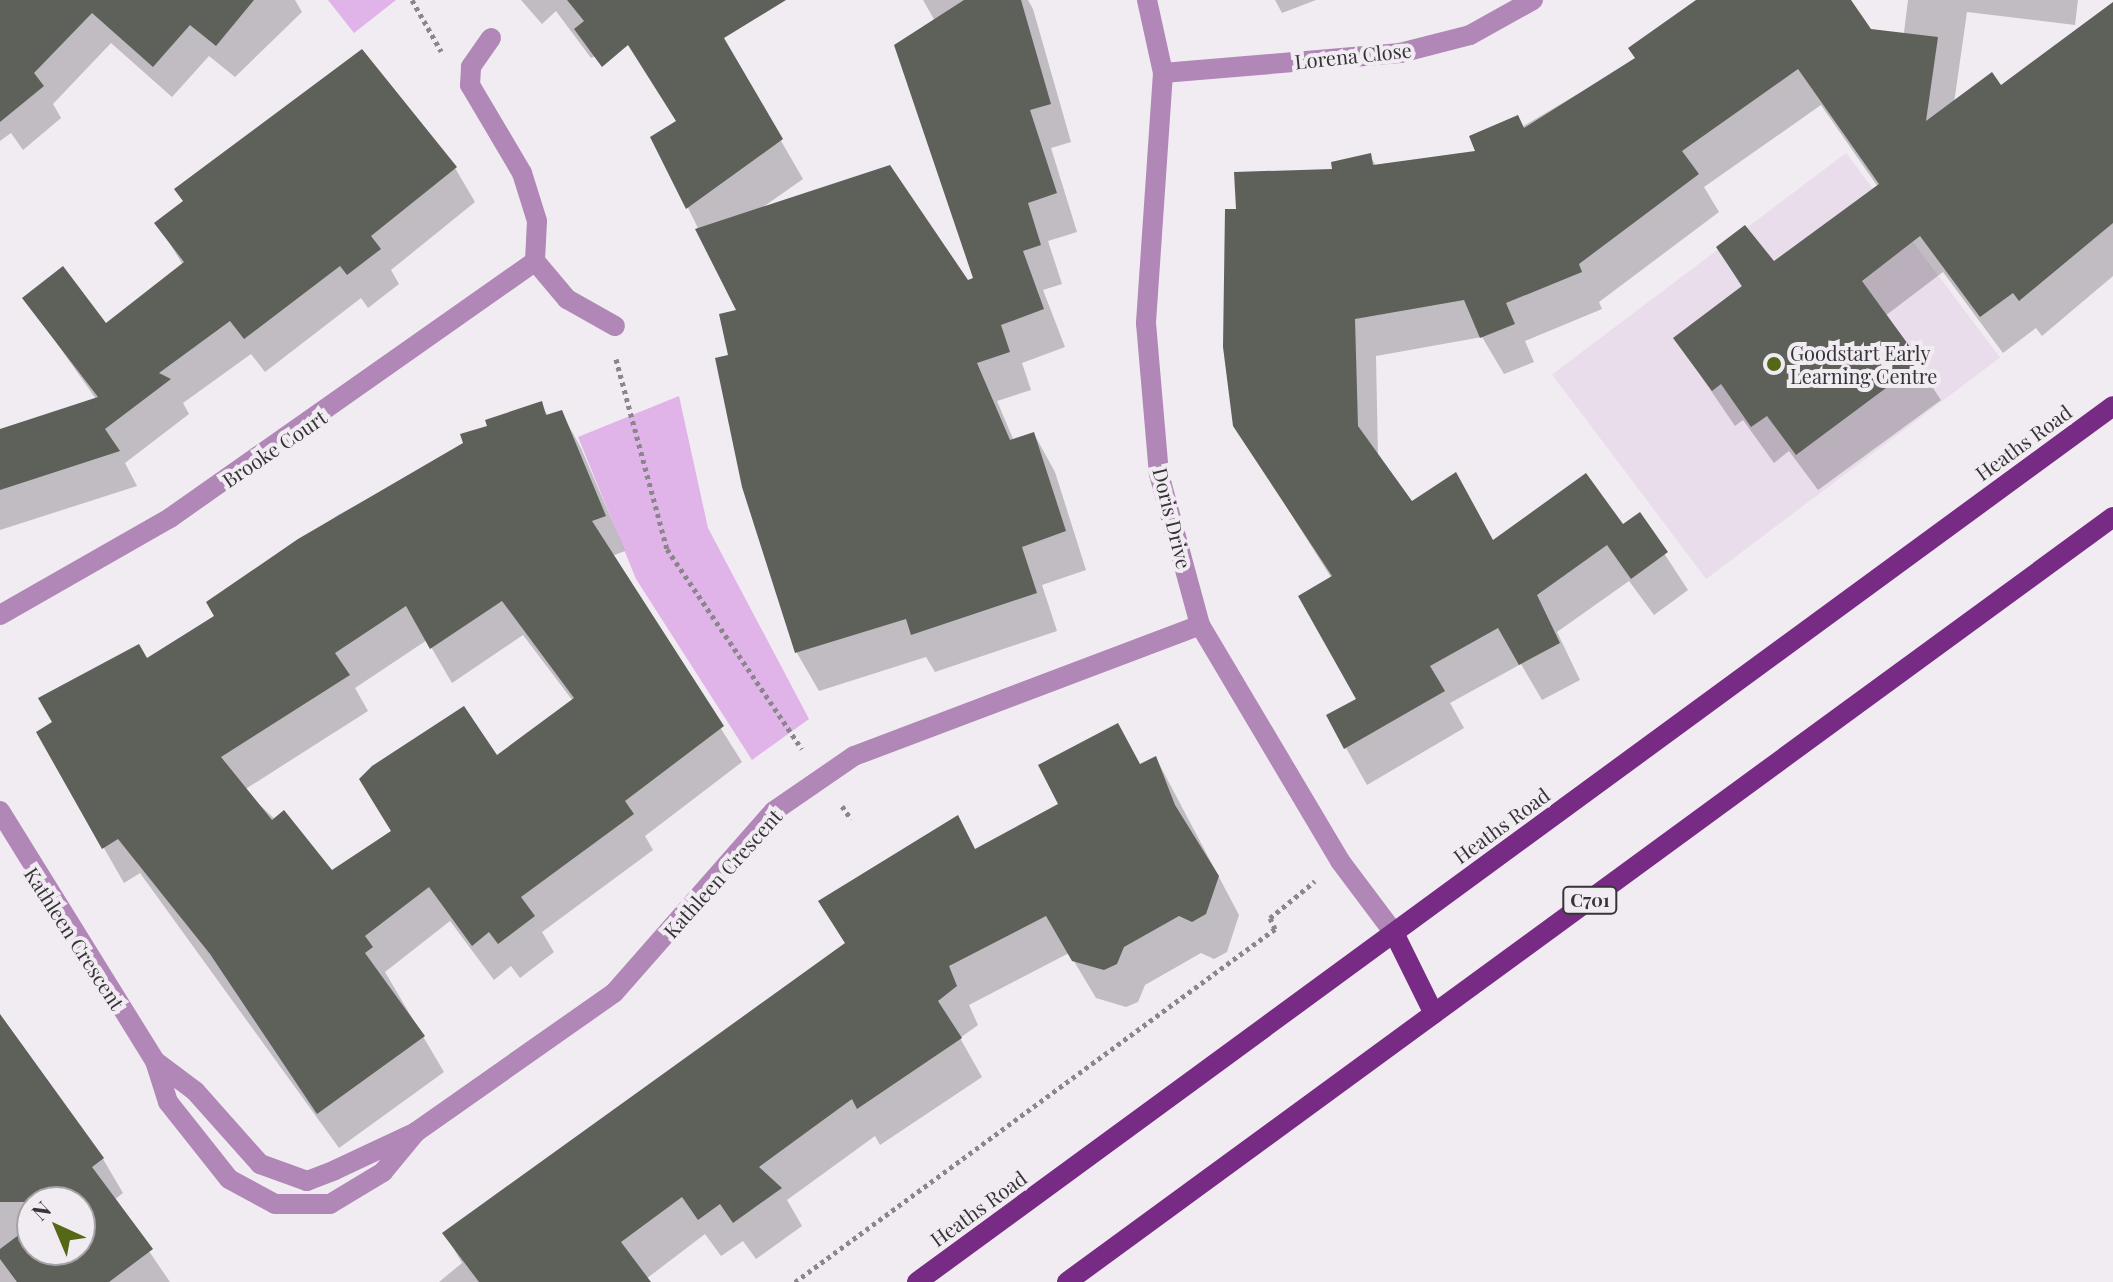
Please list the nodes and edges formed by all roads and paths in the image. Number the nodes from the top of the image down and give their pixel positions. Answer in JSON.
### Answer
{"nodes":[{"id":1,"x":412,"y":0,"type":"edge"},
{"id":2,"x":1147,"y":0,"type":"edge"},
{"id":3,"x":1533,"y":0,"type":"edge"},
{"id":4,"x":491,"y":38,"type":"dead end"},
{"id":5,"x":471,"y":73,"type":"junction"},
{"id":6,"x":1163,"y":73,"type":"junction"},
{"id":7,"x":535,"y":261,"type":"junction"},
{"id":8,"x":610,"y":323,"type":"joint"},
{"id":9,"x":2113,"y":406,"type":"edge"},
{"id":10,"x":2113,"y":517,"type":"edge"},
{"id":11,"x":0,"y":615,"type":"edge"},
{"id":12,"x":1200,"y":625,"type":"junction"},
{"id":13,"x":822,"y":778,"type":"junction"},
{"id":14,"x":0,"y":811,"type":"edge"},
{"id":15,"x":851,"y":819,"type":"dead end"},
{"id":16,"x":1340,"y":861,"type":"junction"},
{"id":17,"x":1394,"y":933,"type":"junction"},
{"id":18,"x":1434,"y":1014,"type":"junction"},
{"id":19,"x":155,"y":1061,"type":"junction"},
{"id":20,"x":416,"y":1132,"type":"junction"},
{"id":21,"x":795,"y":1282,"type":"edge"},
{"id":22,"x":917,"y":1282,"type":"edge"},
{"id":23,"x":1067,"y":1282,"type":"edge"}],
"edges":[{"from":1,"to":5,"type":"path"},
{"from":2,"to":6,"type":"street","name":"Doris Drive"},
{"from":3,"to":6,"type":"street","name":"Lorena Close"},
{"from":4,"to":5,"type":"street"},
{"from":5,"to":7,"type":"street"},
{"from":6,"to":12,"type":"street","name":"Doris Drive"},
{"from":7,"to":8,"type":"street"},
{"from":7,"to":11,"type":"street","name":"Brooke Court"},
{"from":8,"to":13,"type":"path"},
{"from":9,"to":17,"type":"main road","name":"Heaths Road"},
{"from":10,"to":18,"type":"main road","number":"C701"},
{"from":12,"to":13,"type":"street","name":"Kathleen Crescent"},
{"from":12,"to":16,"type":"street","name":"Doris Drive"},
{"from":13,"to":15,"type":"path"},
{"from":13,"to":20,"type":"street","name":"Kathleen Crescent"},
{"from":14,"to":19,"type":"street","name":"Kathleen Crescent"},
{"from":16,"to":17,"type":"street","name":"Doris Drive"},
{"from":16,"to":21,"type":"path"},
{"from":17,"to":18,"type":"main road"},
{"from":17,"to":22,"type":"main road","name":"Heaths Road"},
{"from":18,"to":23,"type":"main road","number":"C701"},
{"from":19,"to":20,"type":"street","name":"Kathleen Crescent"},
{"from":19,"to":20,"type":"street","name":"Kathleen Crescent"}]}
